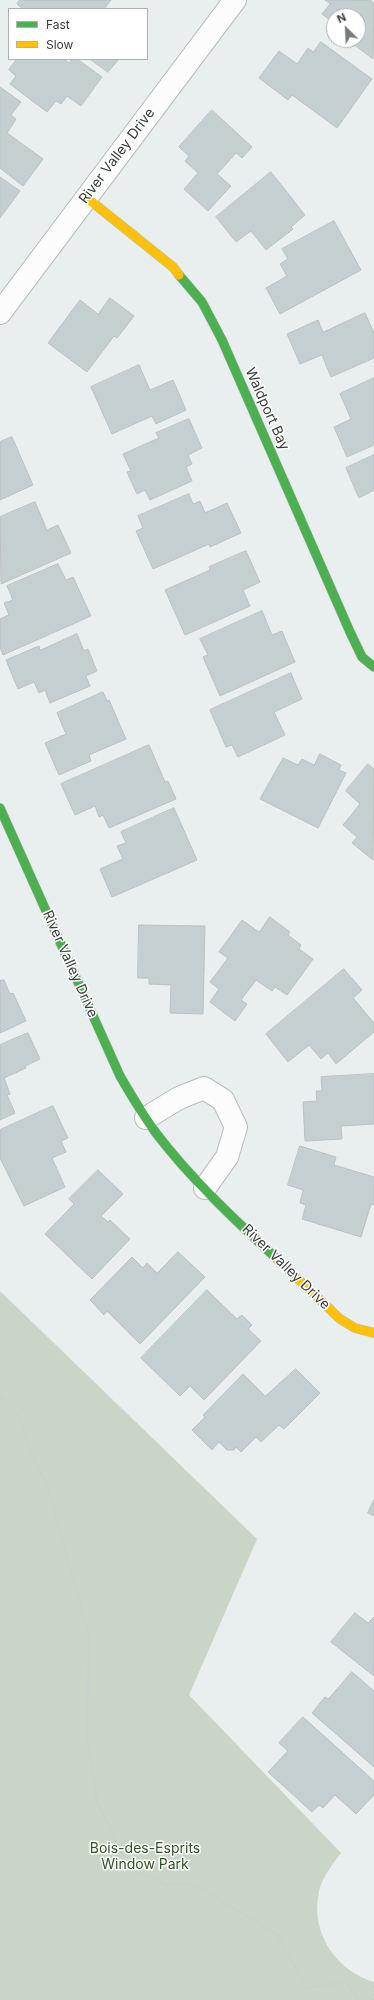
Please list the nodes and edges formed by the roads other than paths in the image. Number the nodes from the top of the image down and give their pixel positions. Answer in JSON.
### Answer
{"nodes":[{"id":1,"x":235,"y":0,"type":"edge"},
{"id":2,"x":86,"y":198,"type":"junction"},
{"id":3,"x":0,"y":312,"type":"edge"},
{"id":4,"x":374,"y":667,"type":"edge"},
{"id":5,"x":0,"y":808,"type":"edge"},
{"id":6,"x":146,"y":1118,"type":"junction"},
{"id":7,"x":205,"y":1188,"type":"junction"},
{"id":8,"x":374,"y":1334,"type":"edge"}],
"edges":[{"from":1,"to":2,"type":"street","name":"River Valley Drive"},
{"from":2,"to":3,"type":"street","name":"River Valley Drive"},
{"from":2,"to":4,"type":"street","name":"Waldport Bay"},
{"from":5,"to":6,"type":"street","name":"River Valley Drive"},
{"from":6,"to":7,"type":"street","name":"River Valley Drive"},
{"from":6,"to":7,"type":"street"},
{"from":7,"to":8,"type":"street","name":"River Valley Drive"}]}
